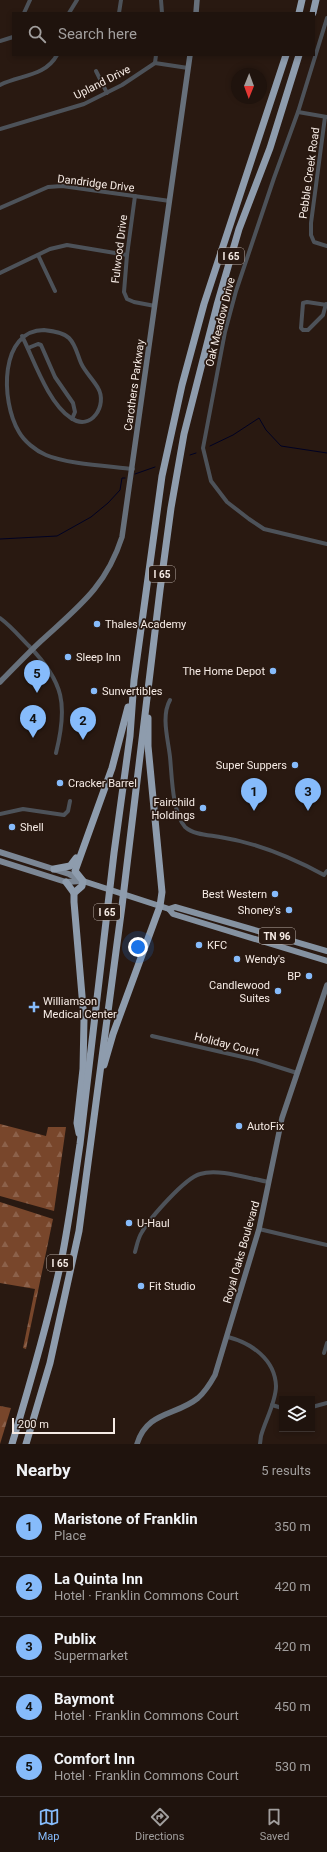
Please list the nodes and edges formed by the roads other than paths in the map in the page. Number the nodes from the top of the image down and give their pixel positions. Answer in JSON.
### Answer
{"nodes":[{"id":1,"x":30,"y":0,"type":"edge"},
{"id":2,"x":77,"y":0,"type":"edge"},
{"id":3,"x":121,"y":0,"type":"edge"},
{"id":4,"x":161,"y":0,"type":"edge"},
{"id":5,"x":197,"y":0,"type":"edge"},
{"id":6,"x":302,"y":0,"type":"edge"},
{"id":7,"x":316,"y":0,"type":"edge"},
{"id":8,"x":24,"y":12,"type":"edge"},
{"id":9,"x":70,"y":12,"type":"edge"},
{"id":10,"x":119,"y":12,"type":"edge"},
{"id":11,"x":162,"y":12,"type":"edge"},
{"id":12,"x":196,"y":12,"type":"edge"},
{"id":13,"x":298,"y":12,"type":"edge"},
{"id":14,"x":313,"y":12,"type":"edge"},
{"id":15,"x":327,"y":18,"type":"edge"},
{"id":16,"x":12,"y":37,"type":"edge"},
{"id":17,"x":0,"y":41,"type":"edge"},
{"id":18,"x":55,"y":56,"type":"edge"},
{"id":19,"x":156,"y":56,"type":"edge"},
{"id":20,"x":190,"y":56,"type":"edge"},
{"id":21,"x":286,"y":56,"type":"edge"},
{"id":22,"x":299,"y":56,"type":"edge"},
{"id":23,"x":155,"y":64,"type":"junction"},
{"id":24,"x":188,"y":68,"type":"junction"},
{"id":25,"x":96,"y":71,"type":"dead end"},
{"id":26,"x":0,"y":85,"type":"edge"},
{"id":27,"x":107,"y":93,"type":"junction"},
{"id":28,"x":298,"y":112,"type":"junction"},
{"id":29,"x":326,"y":117,"type":"edge"},
{"id":30,"x":0,"y":129,"type":"edge"},
{"id":31,"x":135,"y":196,"type":"junction"},
{"id":32,"x":170,"y":201,"type":"junction"},
{"id":33,"x":0,"y":208,"type":"edge"},
{"id":34,"x":327,"y":246,"type":"edge"},
{"id":35,"x":38,"y":255,"type":"junction"},
{"id":36,"x":127,"y":255,"type":"junction"},
{"id":37,"x":0,"y":273,"type":"edge"},
{"id":38,"x":56,"y":290,"type":"dead end"},
{"id":39,"x":326,"y":304,"type":"edge"},
{"id":40,"x":155,"y":306,"type":"junction"},
{"id":41,"x":22,"y":336,"type":"junction"},
{"id":42,"x":28,"y":348,"type":"junction"},
{"id":43,"x":72,"y":419,"type":"junction"},
{"id":44,"x":133,"y":469,"type":"junction"},
{"id":45,"x":327,"y":544,"type":"edge"},
{"id":46,"x":0,"y":618,"type":"edge"},
{"id":47,"x":32,"y":649,"type":"junction"},
{"id":48,"x":7,"y":675,"type":"junction"},
{"id":49,"x":134,"y":680,"type":"junction"},
{"id":50,"x":0,"y":682,"type":"edge"},
{"id":51,"x":148,"y":686,"type":"junction"},
{"id":52,"x":0,"y":687,"type":"edge"},
{"id":53,"x":170,"y":700,"type":"dead end"},
{"id":54,"x":56,"y":753,"type":"dead end"},
{"id":55,"x":70,"y":801,"type":"dead end"},
{"id":56,"x":0,"y":814,"type":"edge"},
{"id":57,"x":0,"y":852,"type":"edge"},
{"id":58,"x":81,"y":852,"type":"junction"},
{"id":59,"x":0,"y":861,"type":"edge"},
{"id":60,"x":54,"y":869,"type":"junction"},
{"id":61,"x":327,"y":871,"type":"edge"},
{"id":62,"x":83,"y":881,"type":"junction"},
{"id":63,"x":66,"y":882,"type":"junction"},
{"id":64,"x":74,"y":893,"type":"junction"},
{"id":65,"x":160,"y":906,"type":"junction"},
{"id":66,"x":170,"y":909,"type":"junction"},
{"id":67,"x":327,"y":951,"type":"edge"},
{"id":68,"x":327,"y":961,"type":"edge"},
{"id":69,"x":327,"y":985,"type":"edge"},
{"id":70,"x":152,"y":1036,"type":"dead end"},
{"id":71,"x":297,"y":1072,"type":"junction"},
{"id":72,"x":93,"y":1130,"type":"junction"},
{"id":73,"x":80,"y":1144,"type":"junction"},
{"id":74,"x":269,"y":1182,"type":"junction"},
{"id":75,"x":259,"y":1229,"type":"junction"},
{"id":76,"x":327,"y":1245,"type":"edge"},
{"id":77,"x":135,"y":1252,"type":"dead end"},
{"id":78,"x":228,"y":1337,"type":"junction"},
{"id":79,"x":327,"y":1342,"type":"edge"},
{"id":80,"x":324,"y":1353,"type":"dead end"},
{"id":81,"x":327,"y":1403,"type":"edge"},
{"id":82,"x":272,"y":1405,"type":"junction"},
{"id":83,"x":315,"y":1406,"type":"edge"},
{"id":84,"x":279,"y":1407,"type":"edge"},
{"id":85,"x":12,"y":1444,"type":"edge"},
{"id":86,"x":26,"y":1444,"type":"edge"},
{"id":87,"x":137,"y":1444,"type":"edge"},
{"id":88,"x":260,"y":1444,"type":"edge"}],
"edges":[{"from":1,"to":8,"type":"street"},
{"from":2,"to":9,"type":"street"},
{"from":3,"to":10,"type":"street"},
{"from":4,"to":11,"type":"street"},
{"from":5,"to":12,"type":"main road"},
{"from":6,"to":13,"type":"highway"},
{"from":7,"to":14,"type":"highway"},
{"from":15,"to":28,"type":"street","name":"Oak Meadow Drive"},
{"from":16,"to":17,"type":"street"},
{"from":18,"to":26,"type":"street"},
{"from":19,"to":23,"type":"street"},
{"from":20,"to":24,"type":"main road","name":"Carothers Parkway"},
{"from":21,"to":49,"type":"highway","number":"I 65"},
{"from":22,"to":51,"type":"highway","number":"I 65"},
{"from":23,"to":24,"type":"street"},
{"from":23,"to":27,"type":"street","name":"Upland Drive"},
{"from":24,"to":32,"type":"main road","name":"Carothers Parkway"},
{"from":25,"to":27,"type":"street"},
{"from":27,"to":30,"type":"street","name":"Upland Drive"},
{"from":28,"to":29,"type":"street"},
{"from":28,"to":45,"type":"street","name":"Oak Meadow Drive"},
{"from":29,"to":34,"type":"street","name":"Pebble Creek Road"},
{"from":31,"to":32,"type":"street","name":"Dandridge Drive"},
{"from":31,"to":33,"type":"street","name":"Dandridge Drive"},
{"from":31,"to":36,"type":"street","name":"Fulwood Drive"},
{"from":32,"to":40,"type":"main road","name":"Carothers Parkway"},
{"from":35,"to":36,"type":"street"},
{"from":35,"to":37,"type":"street"},
{"from":35,"to":38,"type":"street"},
{"from":36,"to":40,"type":"street","name":"Fulwood Drive"},
{"from":39,"to":39,"type":"street"},
{"from":40,"to":44,"type":"main road","name":"Carothers Parkway"},
{"from":41,"to":42,"type":"street"},
{"from":41,"to":43,"type":"street"},
{"from":41,"to":44,"type":"street"},
{"from":42,"to":43,"type":"street"},
{"from":42,"to":43,"type":"street"},
{"from":44,"to":47,"type":"main road","name":"Carothers Parkway"},
{"from":46,"to":47,"type":"street"},
{"from":47,"to":48,"type":"main road","name":"Carothers Parkway"},
{"from":47,"to":54,"type":"street"},
{"from":48,"to":50,"type":"main road","name":"Carothers Parkway"},
{"from":48,"to":52,"type":"main road","name":"Carothers Parkway"},
{"from":49,"to":58,"type":"highway"},
{"from":49,"to":73,"type":"highway","number":"I 65"},
{"from":51,"to":65,"type":"highway"},
{"from":51,"to":72,"type":"highway","number":"I 65"},
{"from":53,"to":61,"type":"street"},
{"from":55,"to":56,"type":"street"},
{"from":57,"to":60,"type":"main road"},
{"from":58,"to":60,"type":"highway"},
{"from":58,"to":62,"type":"highway"},
{"from":59,"to":63,"type":"main road"},
{"from":60,"to":62,"type":"main road"},
{"from":62,"to":63,"type":"main road"},
{"from":62,"to":64,"type":"highway"},
{"from":62,"to":65,"type":"highway","number":"TN 96"},
{"from":63,"to":64,"type":"highway"},
{"from":64,"to":73,"type":"highway"},
{"from":65,"to":66,"type":"highway","number":"TN 96"},
{"from":65,"to":72,"type":"highway"},
{"from":66,"to":67,"type":"highway","number":"TN 96"},
{"from":66,"to":68,"type":"highway","number":"TN 96"},
{"from":69,"to":71,"type":"main road","name":"Royal Oaks Boulevard"},
{"from":70,"to":71,"type":"street","name":"Holiday Court"},
{"from":71,"to":74,"type":"main road","name":"Royal Oaks Boulevard"},
{"from":72,"to":86,"type":"highway","number":"I 65"},
{"from":73,"to":85,"type":"highway","number":"I 65"},
{"from":74,"to":75,"type":"main road","name":"Royal Oaks Boulevard"},
{"from":74,"to":77,"type":"street"},
{"from":75,"to":76,"type":"street"},
{"from":75,"to":78,"type":"main road","name":"Royal Oaks Boulevard"},
{"from":78,"to":82,"type":"street"},
{"from":78,"to":87,"type":"main road","name":"Royal Oaks Boulevard"},
{"from":79,"to":80,"type":"street"},
{"from":81,"to":83,"type":"street"},
{"from":82,"to":84,"type":"street"},
{"from":82,"to":88,"type":"street"}]}
